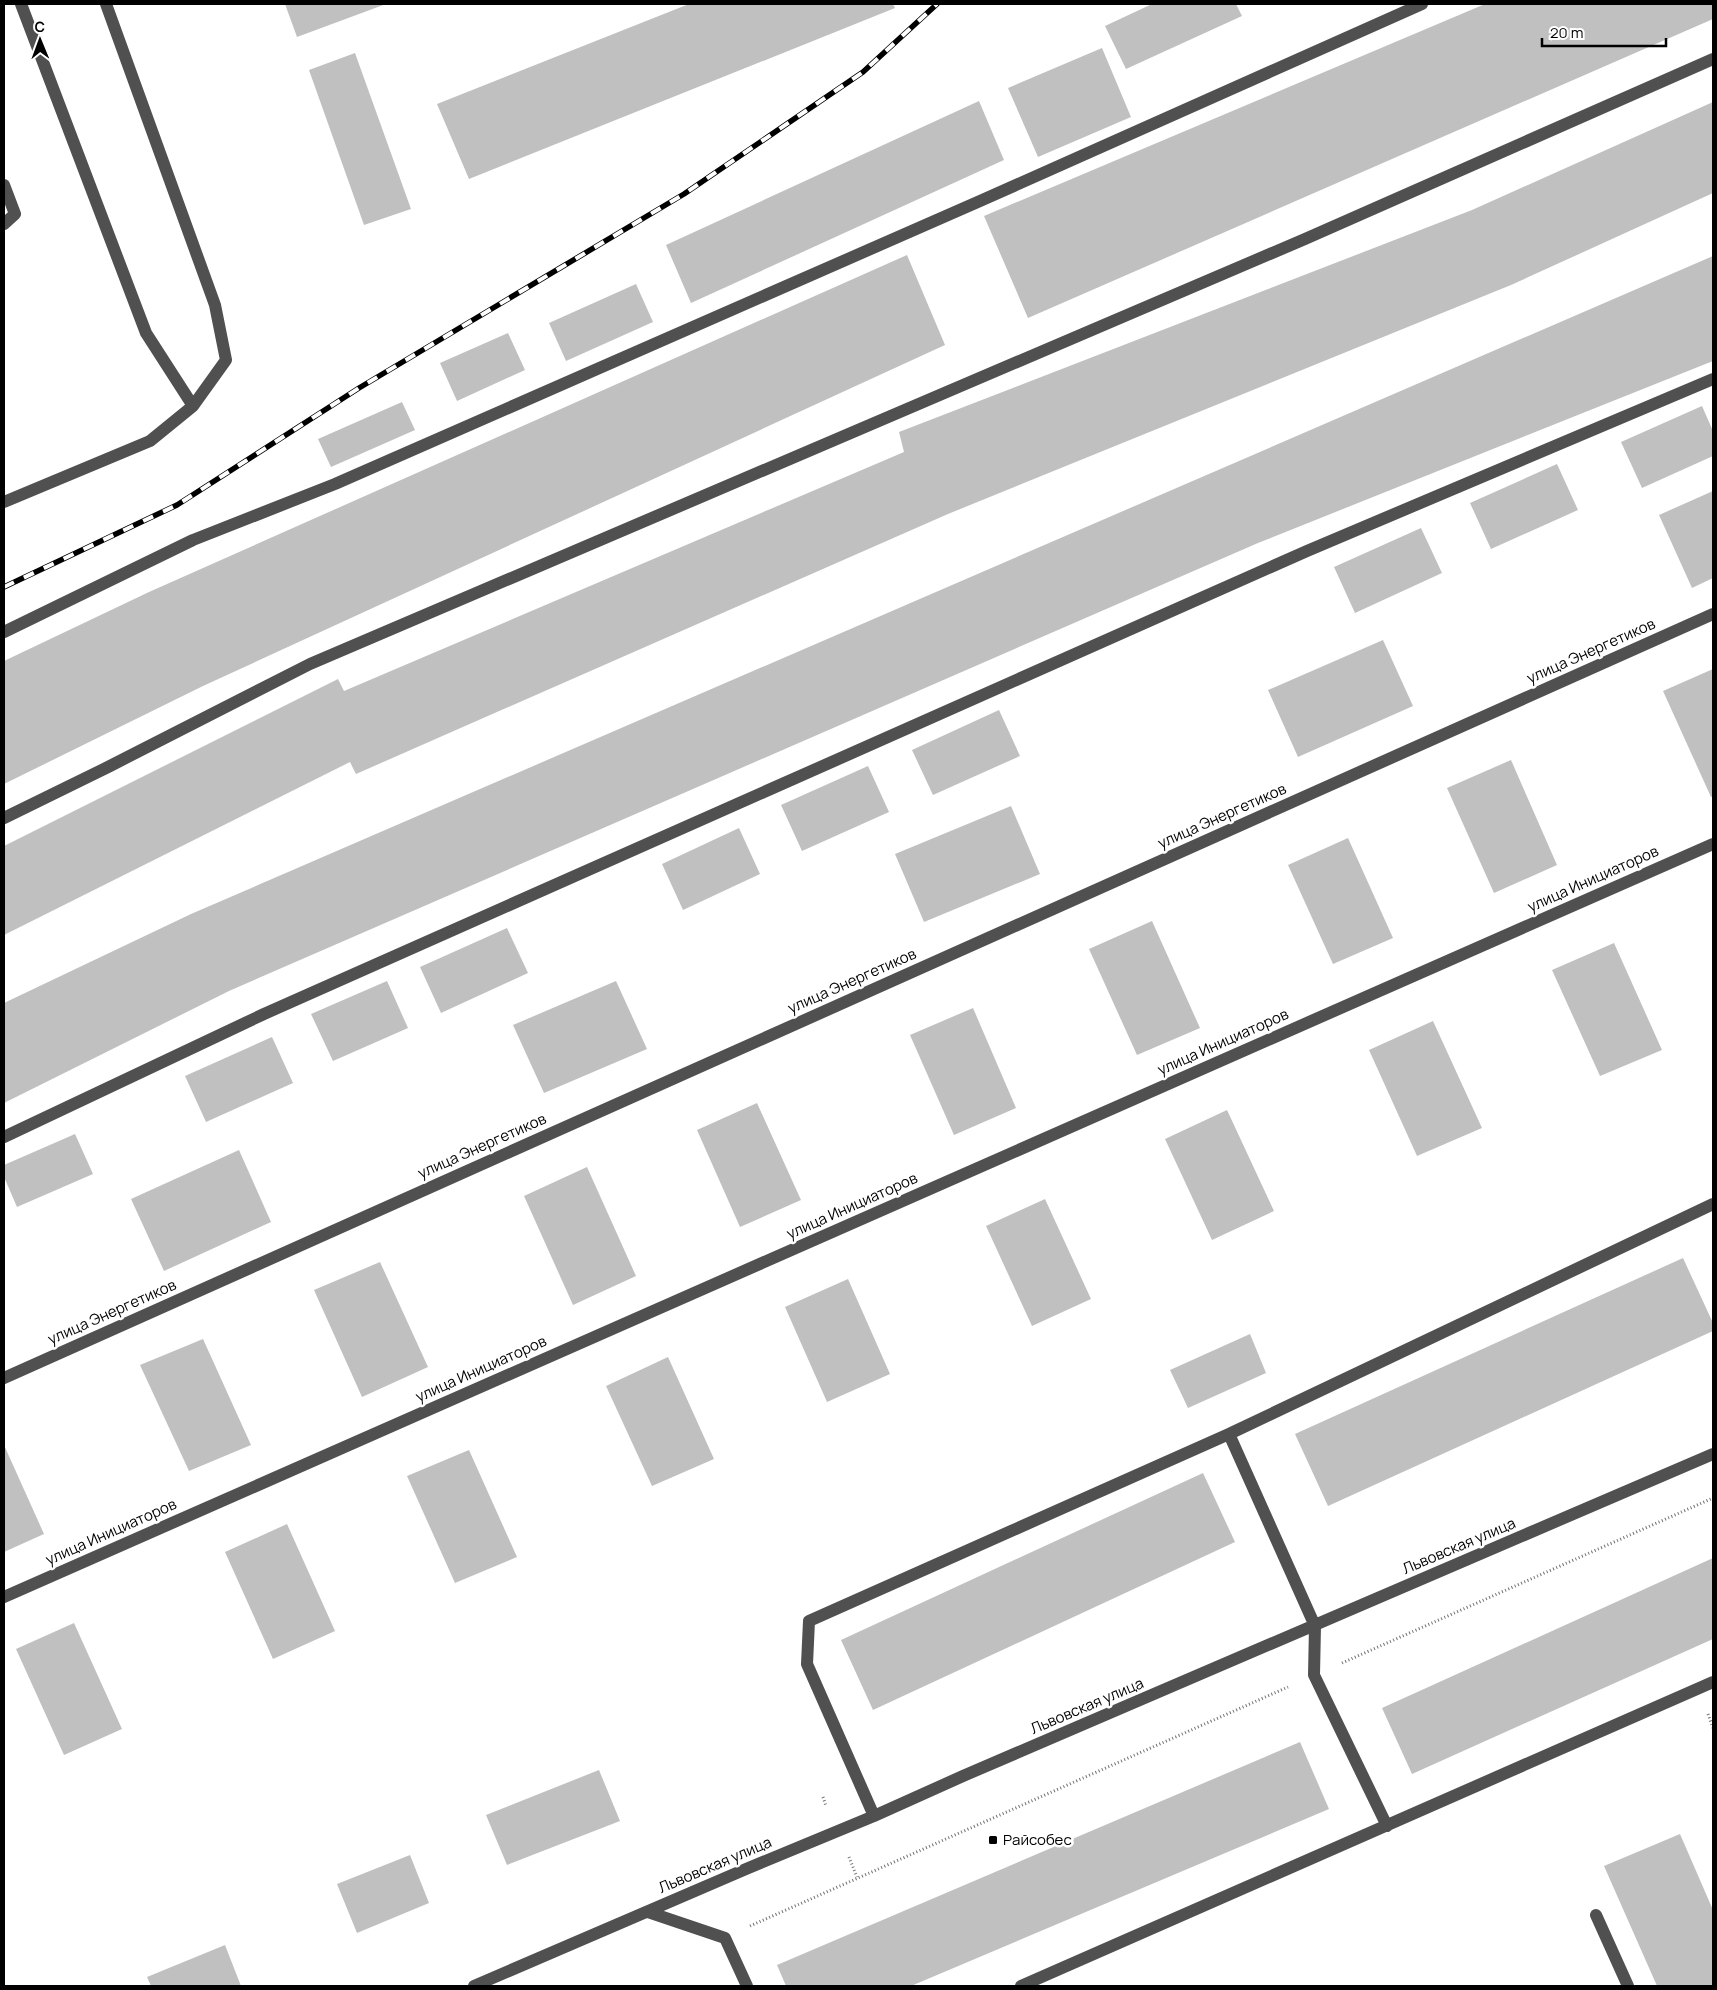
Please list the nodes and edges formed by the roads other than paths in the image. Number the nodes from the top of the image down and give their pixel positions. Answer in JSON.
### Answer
{"nodes":[{"id":1,"x":21,"y":4,"type":"edge"},
{"id":2,"x":106,"y":4,"type":"edge"},
{"id":3,"x":1422,"y":4,"type":"edge"},
{"id":4,"x":1713,"y":59,"type":"edge"},
{"id":5,"x":4,"y":185,"type":"edge"},
{"id":6,"x":4,"y":224,"type":"edge"},
{"id":7,"x":1713,"y":379,"type":"edge"},
{"id":8,"x":193,"y":406,"type":"junction"},
{"id":9,"x":4,"y":502,"type":"edge"},
{"id":10,"x":1713,"y":614,"type":"edge"},
{"id":11,"x":4,"y":632,"type":"edge"},
{"id":12,"x":4,"y":818,"type":"edge"},
{"id":13,"x":1713,"y":844,"type":"edge"},
{"id":14,"x":4,"y":1137,"type":"edge"},
{"id":15,"x":1712,"y":1207,"type":"edge"},
{"id":16,"x":4,"y":1378,"type":"edge"},
{"id":17,"x":1229,"y":1434,"type":"junction"},
{"id":18,"x":1713,"y":1454,"type":"edge"},
{"id":19,"x":4,"y":1597,"type":"edge"},
{"id":20,"x":1315,"y":1626,"type":"junction"},
{"id":21,"x":1713,"y":1682,"type":"edge"},
{"id":22,"x":874,"y":1816,"type":"junction"},
{"id":23,"x":1387,"y":1826,"type":"junction"},
{"id":24,"x":648,"y":1912,"type":"junction"},
{"id":25,"x":1596,"y":1915,"type":"dead end"},
{"id":26,"x":474,"y":1986,"type":"edge"},
{"id":27,"x":747,"y":1986,"type":"edge"},
{"id":28,"x":1021,"y":1986,"type":"edge"},
{"id":29,"x":1628,"y":1986,"type":"edge"}],
"edges":[{"from":1,"to":8,"type":"street"},
{"from":2,"to":8,"type":"street"},
{"from":3,"to":11,"type":"street"},
{"from":4,"to":12,"type":"street"},
{"from":5,"to":6,"type":"street"},
{"from":7,"to":14,"type":"street"},
{"from":8,"to":9,"type":"street"},
{"from":10,"to":16,"type":"street","name":"улица Энергетиков"},
{"from":13,"to":19,"type":"street","name":"улица Инициаторов"},
{"from":15,"to":17,"type":"street"},
{"from":17,"to":20,"type":"street"},
{"from":17,"to":22,"type":"street"},
{"from":18,"to":20,"type":"street","name":"Львовская улица"},
{"from":20,"to":22,"type":"street","name":"Львовская улица"},
{"from":20,"to":23,"type":"street"},
{"from":21,"to":23,"type":"street"},
{"from":22,"to":24,"type":"street","name":"Львовская улица"},
{"from":23,"to":28,"type":"street"},
{"from":24,"to":26,"type":"street","name":"Львовская улица"},
{"from":24,"to":27,"type":"street"},
{"from":25,"to":29,"type":"street"}]}
